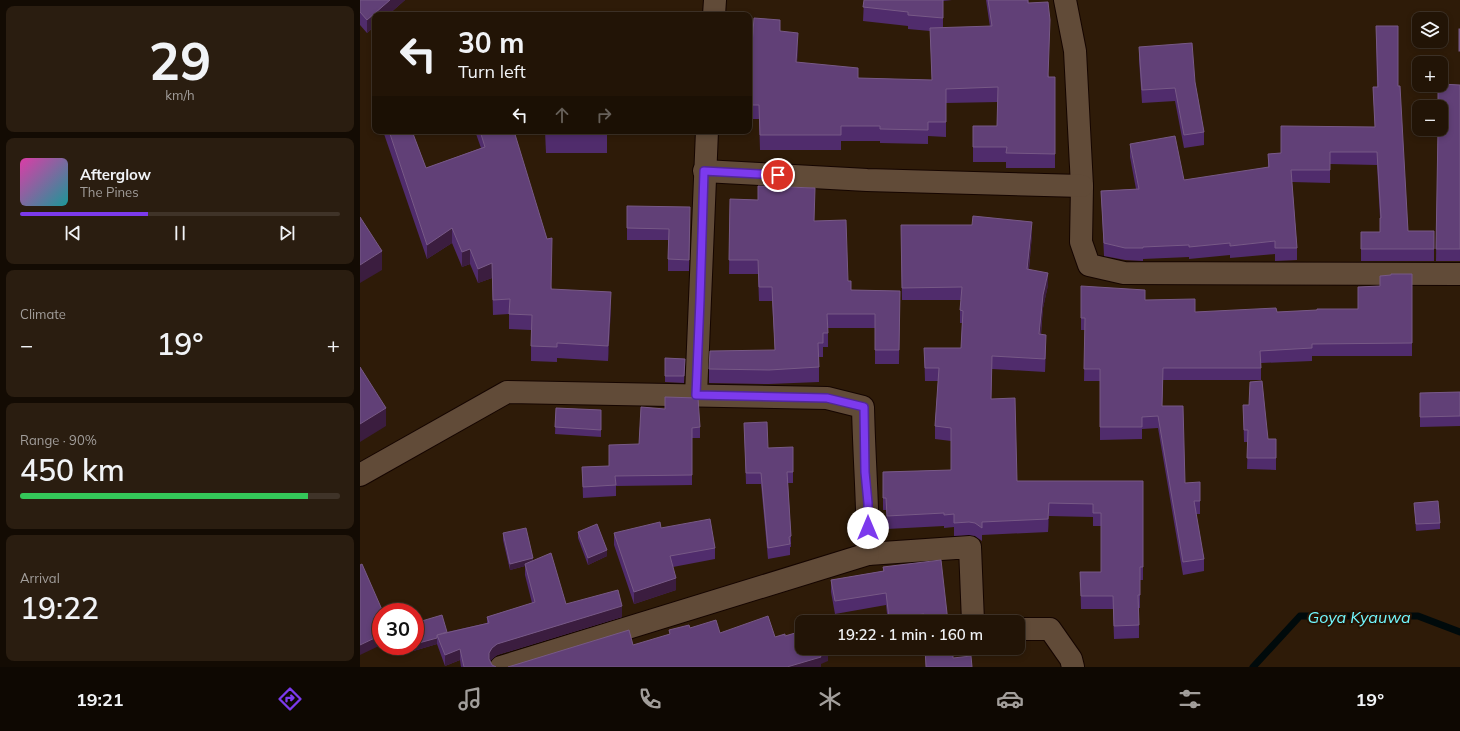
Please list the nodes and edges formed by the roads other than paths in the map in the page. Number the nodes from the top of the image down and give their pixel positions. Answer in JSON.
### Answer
{"nodes":[{"id":1,"x":715,"y":0,"type":"edge"},
{"id":2,"x":1065,"y":0,"type":"edge"},
{"id":3,"x":714,"y":12,"type":"edge"},
{"id":4,"x":706,"y":134,"type":"edge"},
{"id":5,"x":704,"y":171,"type":"junction"},
{"id":6,"x":1082,"y":186,"type":"junction"},
{"id":7,"x":1460,"y":274,"type":"edge"},
{"id":8,"x":696,"y":395,"type":"junction"},
{"id":9,"x":360,"y":475,"type":"edge"},
{"id":10,"x":868,"y":554,"type":"junction"},
{"id":11,"x":973,"y":615,"type":"edge"},
{"id":12,"x":1025,"y":629,"type":"edge"},
{"id":13,"x":501,"y":667,"type":"edge"},
{"id":14,"x":1073,"y":667,"type":"edge"}],
"edges":[{"from":1,"to":3,"type":"street"},
{"from":2,"to":6,"type":"street"},
{"from":4,"to":5,"type":"street"},
{"from":5,"to":6,"type":"street"},
{"from":5,"to":8,"type":"street"},
{"from":6,"to":7,"type":"street"},
{"from":8,"to":9,"type":"street"},
{"from":8,"to":10,"type":"street"},
{"from":10,"to":11,"type":"street"},
{"from":10,"to":13,"type":"street"},
{"from":12,"to":14,"type":"street"}]}
